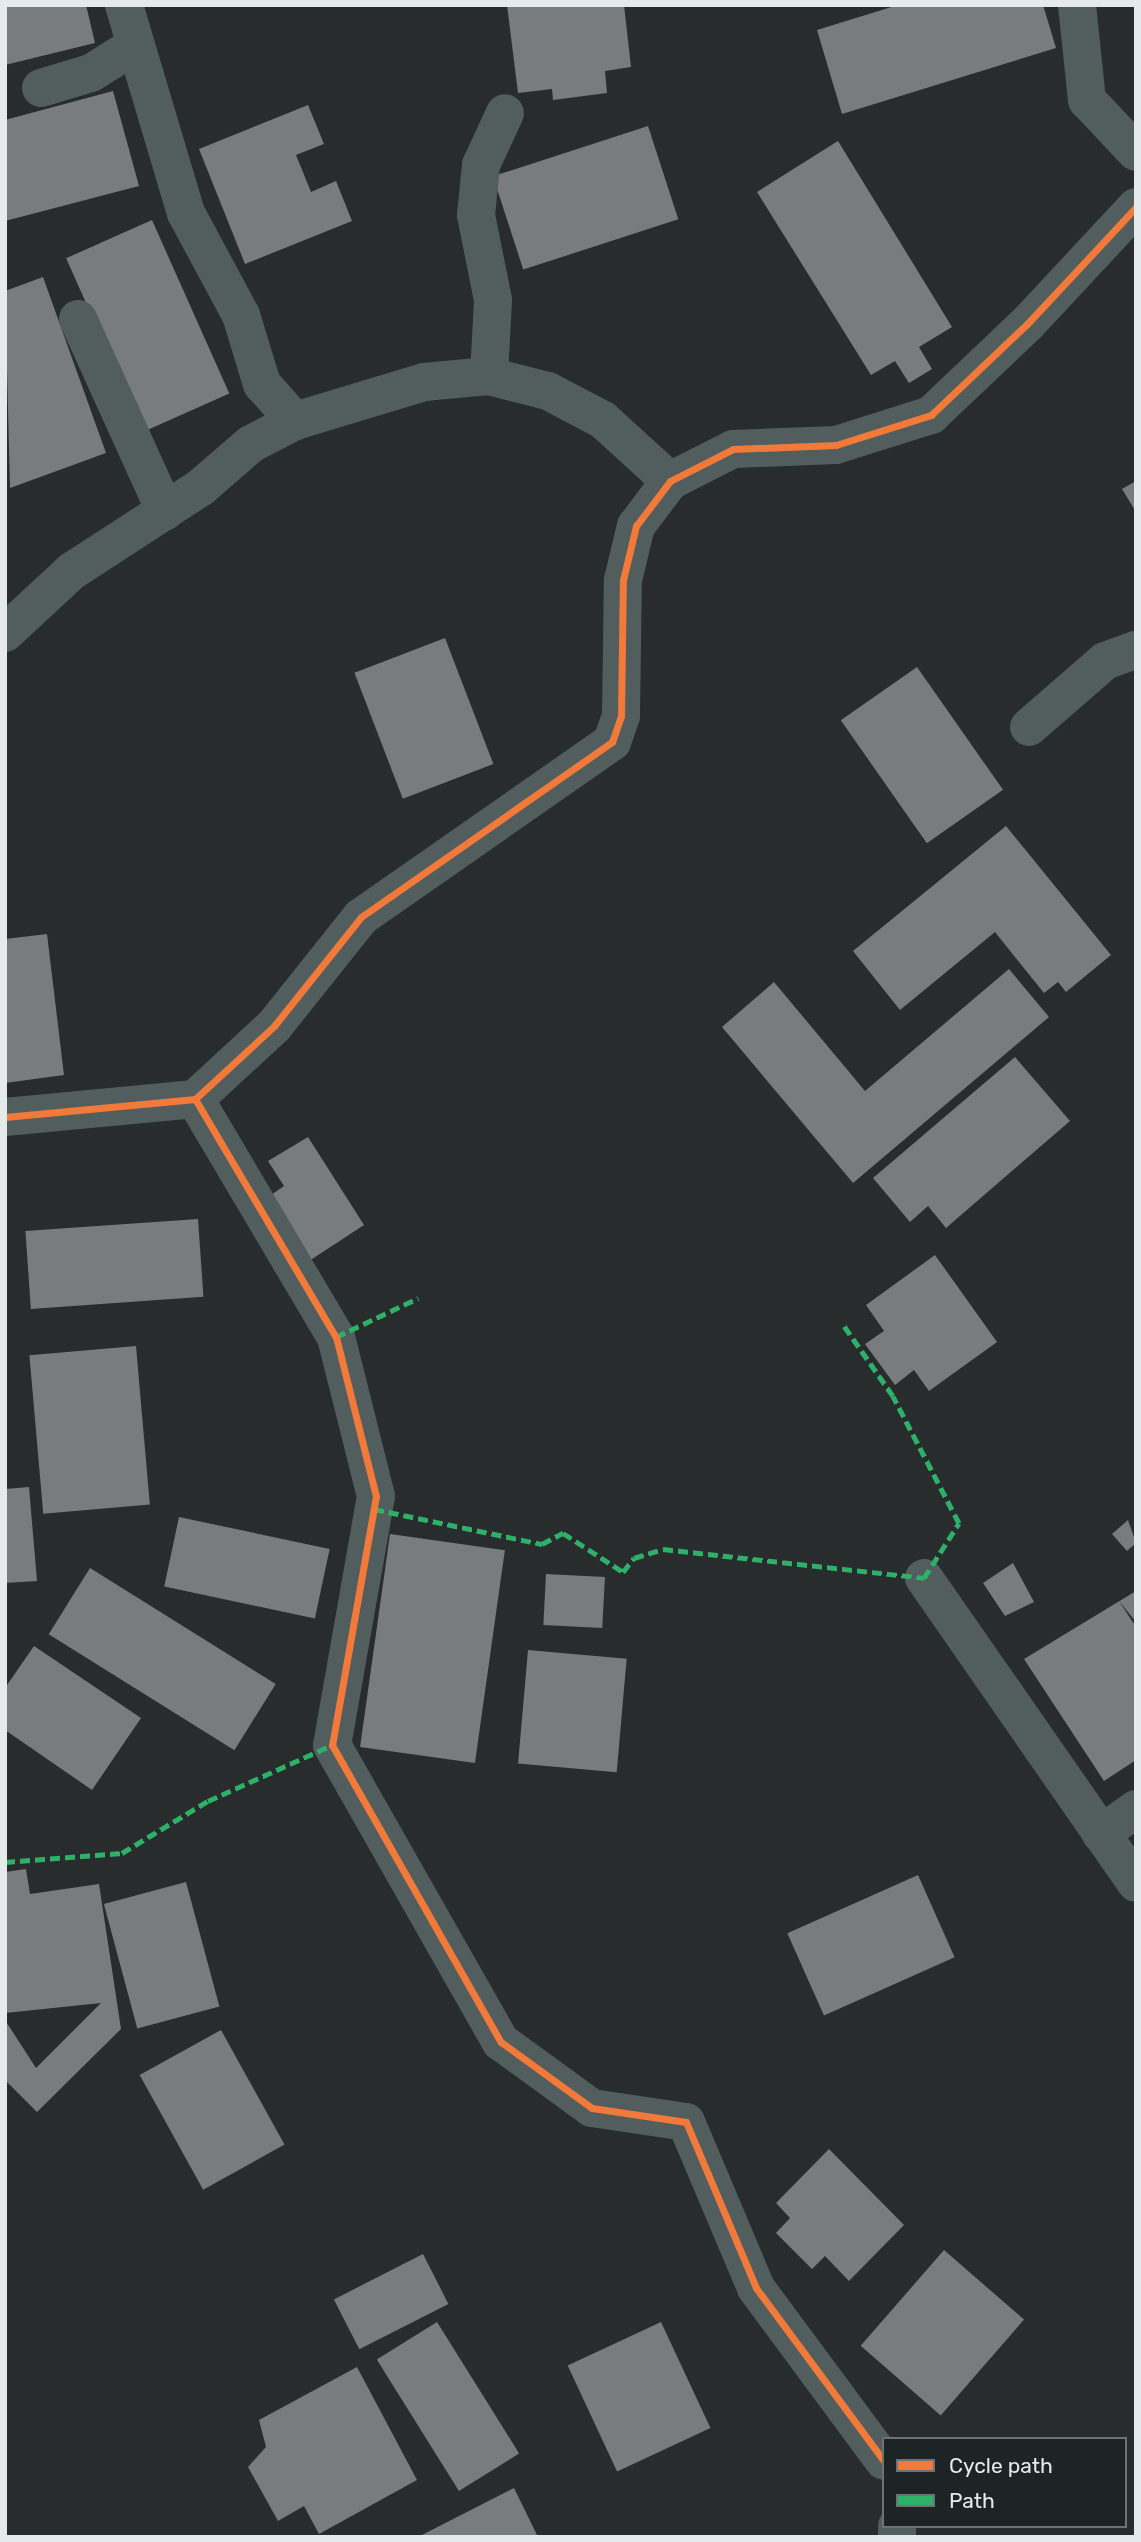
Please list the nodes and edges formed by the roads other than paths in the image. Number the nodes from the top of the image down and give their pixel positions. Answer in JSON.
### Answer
{"nodes":[{"id":1,"x":124,"y":5,"type":"edge"},
{"id":2,"x":1077,"y":5,"type":"edge"},
{"id":3,"x":134,"y":46,"type":"junction"},
{"id":4,"x":41,"y":88,"type":"dead end"},
{"id":5,"x":505,"y":113,"type":"dead end"},
{"id":6,"x":1136,"y":152,"type":"edge"},
{"id":7,"x":1136,"y":206,"type":"edge"},
{"id":8,"x":78,"y":319,"type":"dead end"},
{"id":9,"x":489,"y":376,"type":"junction"},
{"id":10,"x":295,"y":421,"type":"junction"},
{"id":11,"x":670,"y":481,"type":"junction"},
{"id":12,"x":165,"y":511,"type":"junction"},
{"id":13,"x":5,"y":633,"type":"edge"},
{"id":14,"x":1136,"y":650,"type":"edge"},
{"id":15,"x":1029,"y":726,"type":"dead end"},
{"id":16,"x":195,"y":1100,"type":"junction"},
{"id":17,"x":5,"y":1117,"type":"edge"},
{"id":18,"x":924,"y":1578,"type":"dead end"},
{"id":19,"x":1136,"y":1809,"type":"edge"},
{"id":20,"x":1101,"y":1834,"type":"junction"},
{"id":21,"x":1136,"y":1883,"type":"edge"},
{"id":22,"x":882,"y":2458,"type":"edge"}],
"edges":[{"from":1,"to":3,"type":"street"},
{"from":2,"to":6,"type":"street"},
{"from":3,"to":4,"type":"street"},
{"from":3,"to":10,"type":"street"},
{"from":5,"to":9,"type":"street"},
{"from":7,"to":11,"type":"street"},
{"from":8,"to":12,"type":"street"},
{"from":9,"to":10,"type":"street"},
{"from":9,"to":11,"type":"street"},
{"from":10,"to":12,"type":"street"},
{"from":11,"to":16,"type":"street"},
{"from":12,"to":13,"type":"street"},
{"from":14,"to":15,"type":"street"},
{"from":16,"to":17,"type":"street"},
{"from":16,"to":22,"type":"street"},
{"from":18,"to":20,"type":"street"},
{"from":19,"to":20,"type":"street"},
{"from":20,"to":21,"type":"street"}]}
